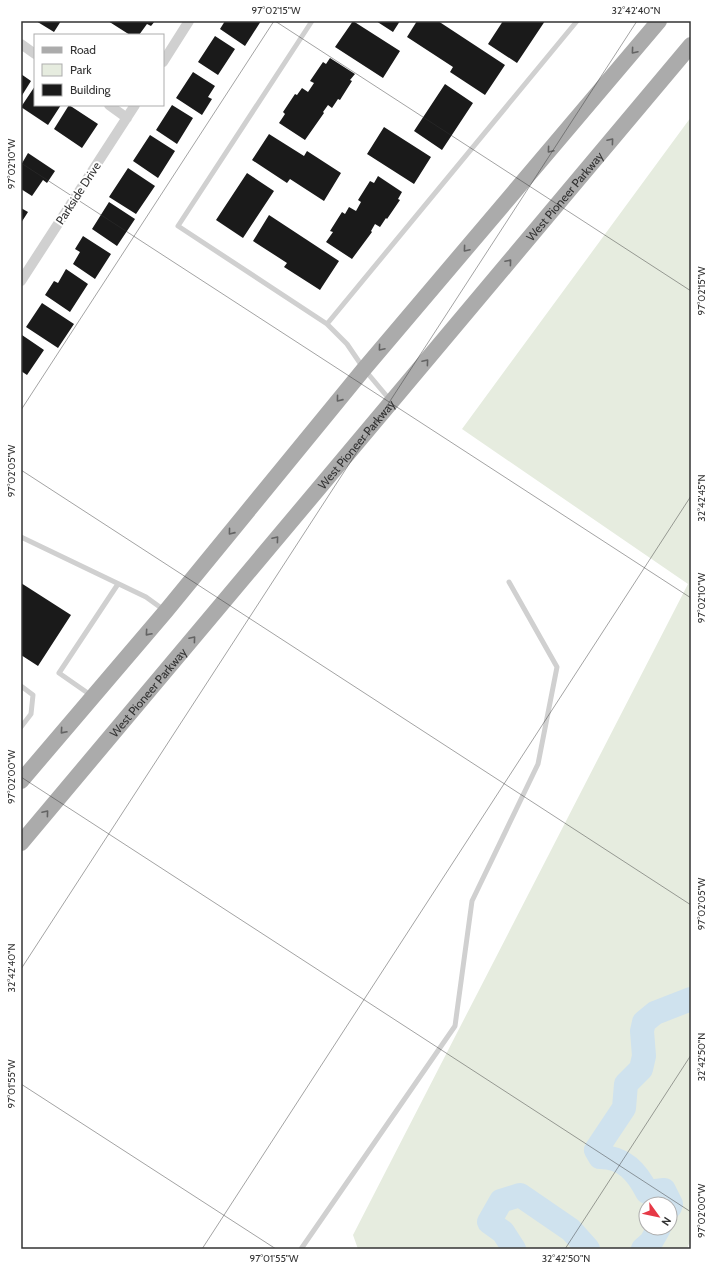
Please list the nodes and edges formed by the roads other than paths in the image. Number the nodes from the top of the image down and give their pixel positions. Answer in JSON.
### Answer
{"nodes":[{"id":1,"x":190,"y":21,"type":"edge"},
{"id":2,"x":312,"y":21,"type":"edge"},
{"id":3,"x":577,"y":21,"type":"edge"},
{"id":4,"x":659,"y":21,"type":"edge"},
{"id":5,"x":21,"y":44,"type":"edge"},
{"id":6,"x":691,"y":45,"type":"edge"},
{"id":7,"x":34,"y":53,"type":"edge"},
{"id":8,"x":164,"y":60,"type":"edge"},
{"id":9,"x":110,"y":106,"type":"edge"},
{"id":10,"x":134,"y":106,"type":"edge"},
{"id":11,"x":127,"y":118,"type":"junction"},
{"id":12,"x":21,"y":281,"type":"edge"},
{"id":13,"x":327,"y":324,"type":"junction"},
{"id":14,"x":364,"y":368,"type":"junction"},
{"id":15,"x":392,"y":402,"type":"junction"},
{"id":16,"x":21,"y":537,"type":"edge"},
{"id":17,"x":509,"y":582,"type":"dead end"},
{"id":18,"x":118,"y":584,"type":"junction"},
{"id":19,"x":166,"y":611,"type":"junction"},
{"id":20,"x":21,"y":686,"type":"edge"},
{"id":21,"x":93,"y":697,"type":"junction"},
{"id":22,"x":21,"y":726,"type":"edge"},
{"id":23,"x":21,"y":781,"type":"edge"},
{"id":24,"x":21,"y":843,"type":"edge"},
{"id":25,"x":301,"y":1249,"type":"edge"}],
"edges":[{"from":1,"to":8,"type":"street"},
{"from":2,"to":13,"type":"lane"},
{"from":3,"to":13,"type":"lane"},
{"from":4,"to":14,"type":"main road","one_way":true},
{"from":5,"to":7,"type":"street"},
{"from":15,"to":6,"type":"main road","name":"West Pioneer Parkway","one_way":true},
{"from":9,"to":11,"type":"street"},
{"from":10,"to":11,"type":"street","name":"Parkside Drive"},
{"from":11,"to":12,"type":"street","name":"Parkside Drive"},
{"from":13,"to":14,"type":"lane"},
{"from":14,"to":15,"type":"lane"},
{"from":14,"to":19,"type":"main road","one_way":true},
{"from":24,"to":15,"type":"main road","name":"West Pioneer Parkway","one_way":true},
{"from":16,"to":18,"type":"lane"},
{"from":17,"to":25,"type":"lane"},
{"from":18,"to":19,"type":"lane"},
{"from":18,"to":21,"type":"lane"},
{"from":19,"to":21,"type":"main road","one_way":true},
{"from":20,"to":22,"type":"lane"},
{"from":21,"to":23,"type":"main road","one_way":true}]}
